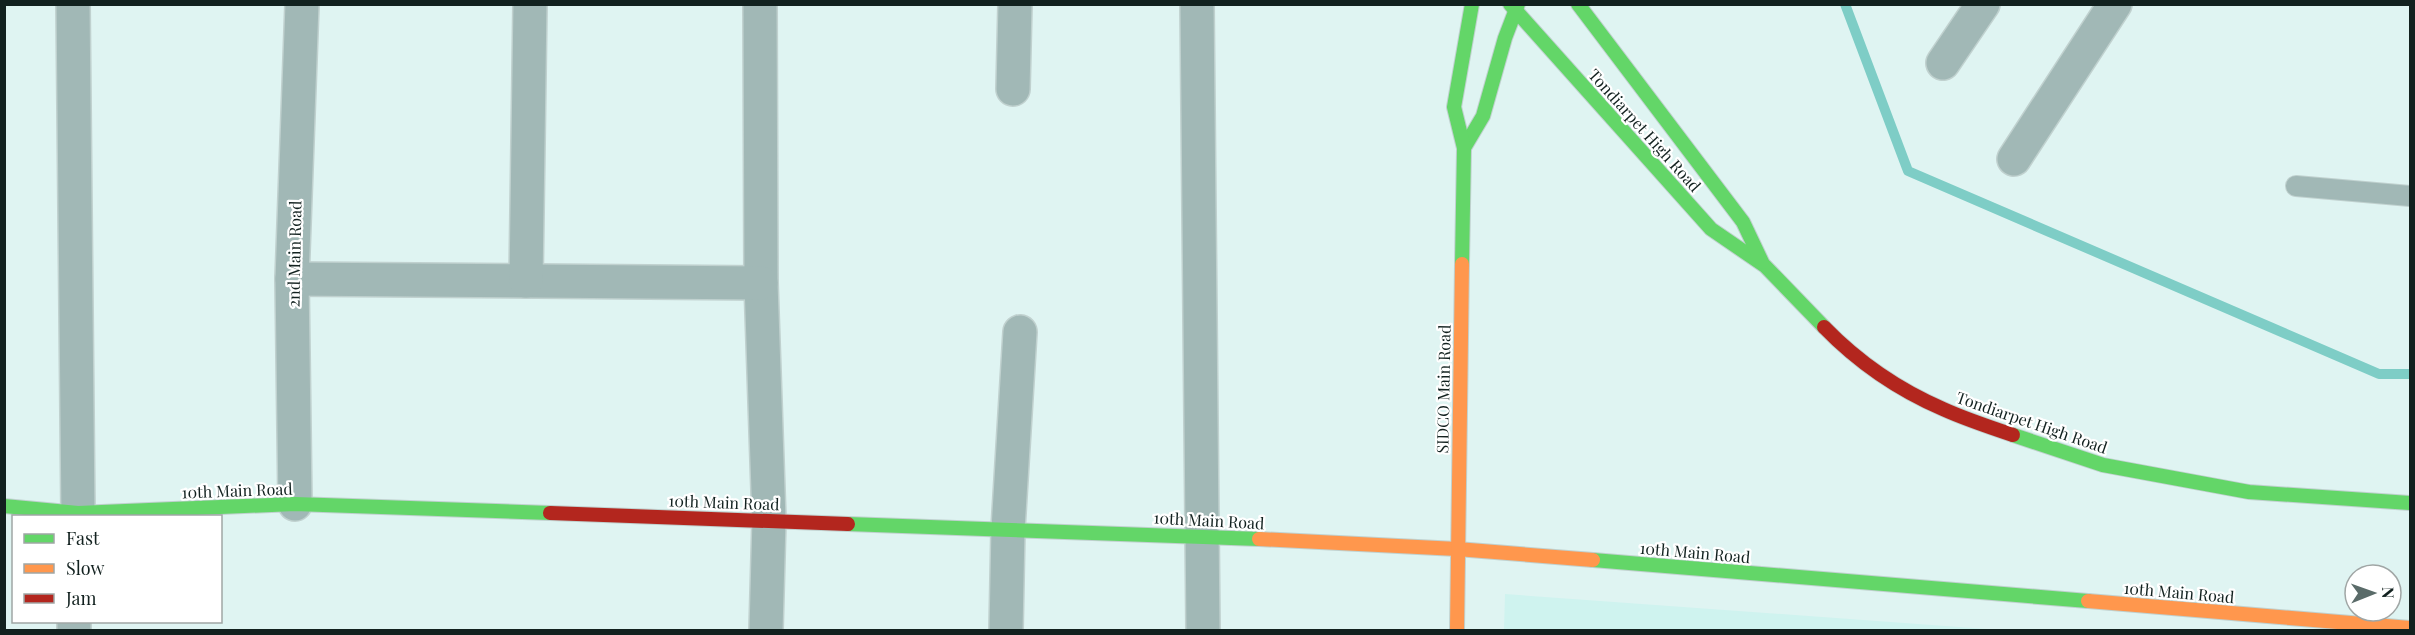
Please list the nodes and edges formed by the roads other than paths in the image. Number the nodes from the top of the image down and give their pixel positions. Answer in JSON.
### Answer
{"nodes":[{"id":1,"x":73,"y":4,"type":"edge"},
{"id":2,"x":302,"y":4,"type":"edge"},
{"id":3,"x":530,"y":4,"type":"edge"},
{"id":4,"x":760,"y":4,"type":"edge"},
{"id":5,"x":1015,"y":4,"type":"edge"},
{"id":6,"x":1197,"y":4,"type":"edge"},
{"id":7,"x":1472,"y":4,"type":"edge"},
{"id":8,"x":1578,"y":4,"type":"edge"},
{"id":9,"x":1983,"y":4,"type":"edge"},
{"id":10,"x":2115,"y":4,"type":"edge"},
{"id":11,"x":1514,"y":7,"type":"edge"},
{"id":12,"x":1943,"y":63,"type":"dead end"},
{"id":13,"x":1013,"y":89,"type":"dead end"},
{"id":14,"x":1464,"y":148,"type":"junction"},
{"id":15,"x":2014,"y":159,"type":"dead end"},
{"id":16,"x":2296,"y":186,"type":"dead end"},
{"id":17,"x":2410,"y":196,"type":"edge"},
{"id":18,"x":1764,"y":266,"type":"junction"},
{"id":19,"x":292,"y":279,"type":"junction"},
{"id":20,"x":526,"y":281,"type":"junction"},
{"id":21,"x":760,"y":283,"type":"junction"},
{"id":22,"x":1020,"y":332,"type":"dead end"},
{"id":23,"x":295,"y":504,"type":"junction"},
{"id":24,"x":2410,"y":504,"type":"edge"},
{"id":25,"x":4,"y":506,"type":"edge"},
{"id":26,"x":78,"y":515,"type":"edge"},
{"id":27,"x":769,"y":520,"type":"junction"},
{"id":28,"x":1008,"y":529,"type":"junction"},
{"id":29,"x":1202,"y":536,"type":"junction"},
{"id":30,"x":1457,"y":549,"type":"junction"},
{"id":31,"x":2410,"y":628,"type":"edge"},
{"id":32,"x":766,"y":630,"type":"edge"},
{"id":33,"x":1006,"y":630,"type":"edge"},
{"id":34,"x":1203,"y":630,"type":"edge"},
{"id":35,"x":1457,"y":630,"type":"edge"}],
"edges":[{"from":1,"to":26,"type":"street"},
{"from":2,"to":19,"type":"street","name":"2nd Main Road"},
{"from":3,"to":20,"type":"street"},
{"from":4,"to":21,"type":"street"},
{"from":5,"to":13,"type":"street"},
{"from":6,"to":29,"type":"street"},
{"from":7,"to":14,"type":"street","name":"SIDCO Main Road"},
{"from":8,"to":18,"type":"street","name":"Tondiarpet High Road"},
{"from":9,"to":12,"type":"street"},
{"from":10,"to":15,"type":"street"},
{"from":11,"to":14,"type":"street","name":"SIDCO Main Road"},
{"from":11,"to":18,"type":"street","name":"Tondiarpet High Road"},
{"from":14,"to":30,"type":"street","name":"SIDCO Main Road"},
{"from":16,"to":17,"type":"lane"},
{"from":18,"to":24,"type":"street","name":"Tondiarpet High Road"},
{"from":19,"to":20,"type":"street"},
{"from":19,"to":23,"type":"street","name":"2nd Main Road"},
{"from":20,"to":21,"type":"street"},
{"from":21,"to":27,"type":"street"},
{"from":22,"to":28,"type":"street"},
{"from":23,"to":26,"type":"street","name":"10th Main Road"},
{"from":23,"to":27,"type":"street","name":"10th Main Road"},
{"from":25,"to":26,"type":"street","name":"10th Main Road"},
{"from":27,"to":28,"type":"street","name":"10th Main Road"},
{"from":27,"to":32,"type":"street"},
{"from":28,"to":29,"type":"street","name":"10th Main Road"},
{"from":28,"to":33,"type":"street"},
{"from":29,"to":30,"type":"street","name":"10th Main Road"},
{"from":29,"to":34,"type":"street"},
{"from":30,"to":31,"type":"street","name":"10th Main Road"},
{"from":30,"to":35,"type":"street","name":"SIDCO Main Road"}]}
